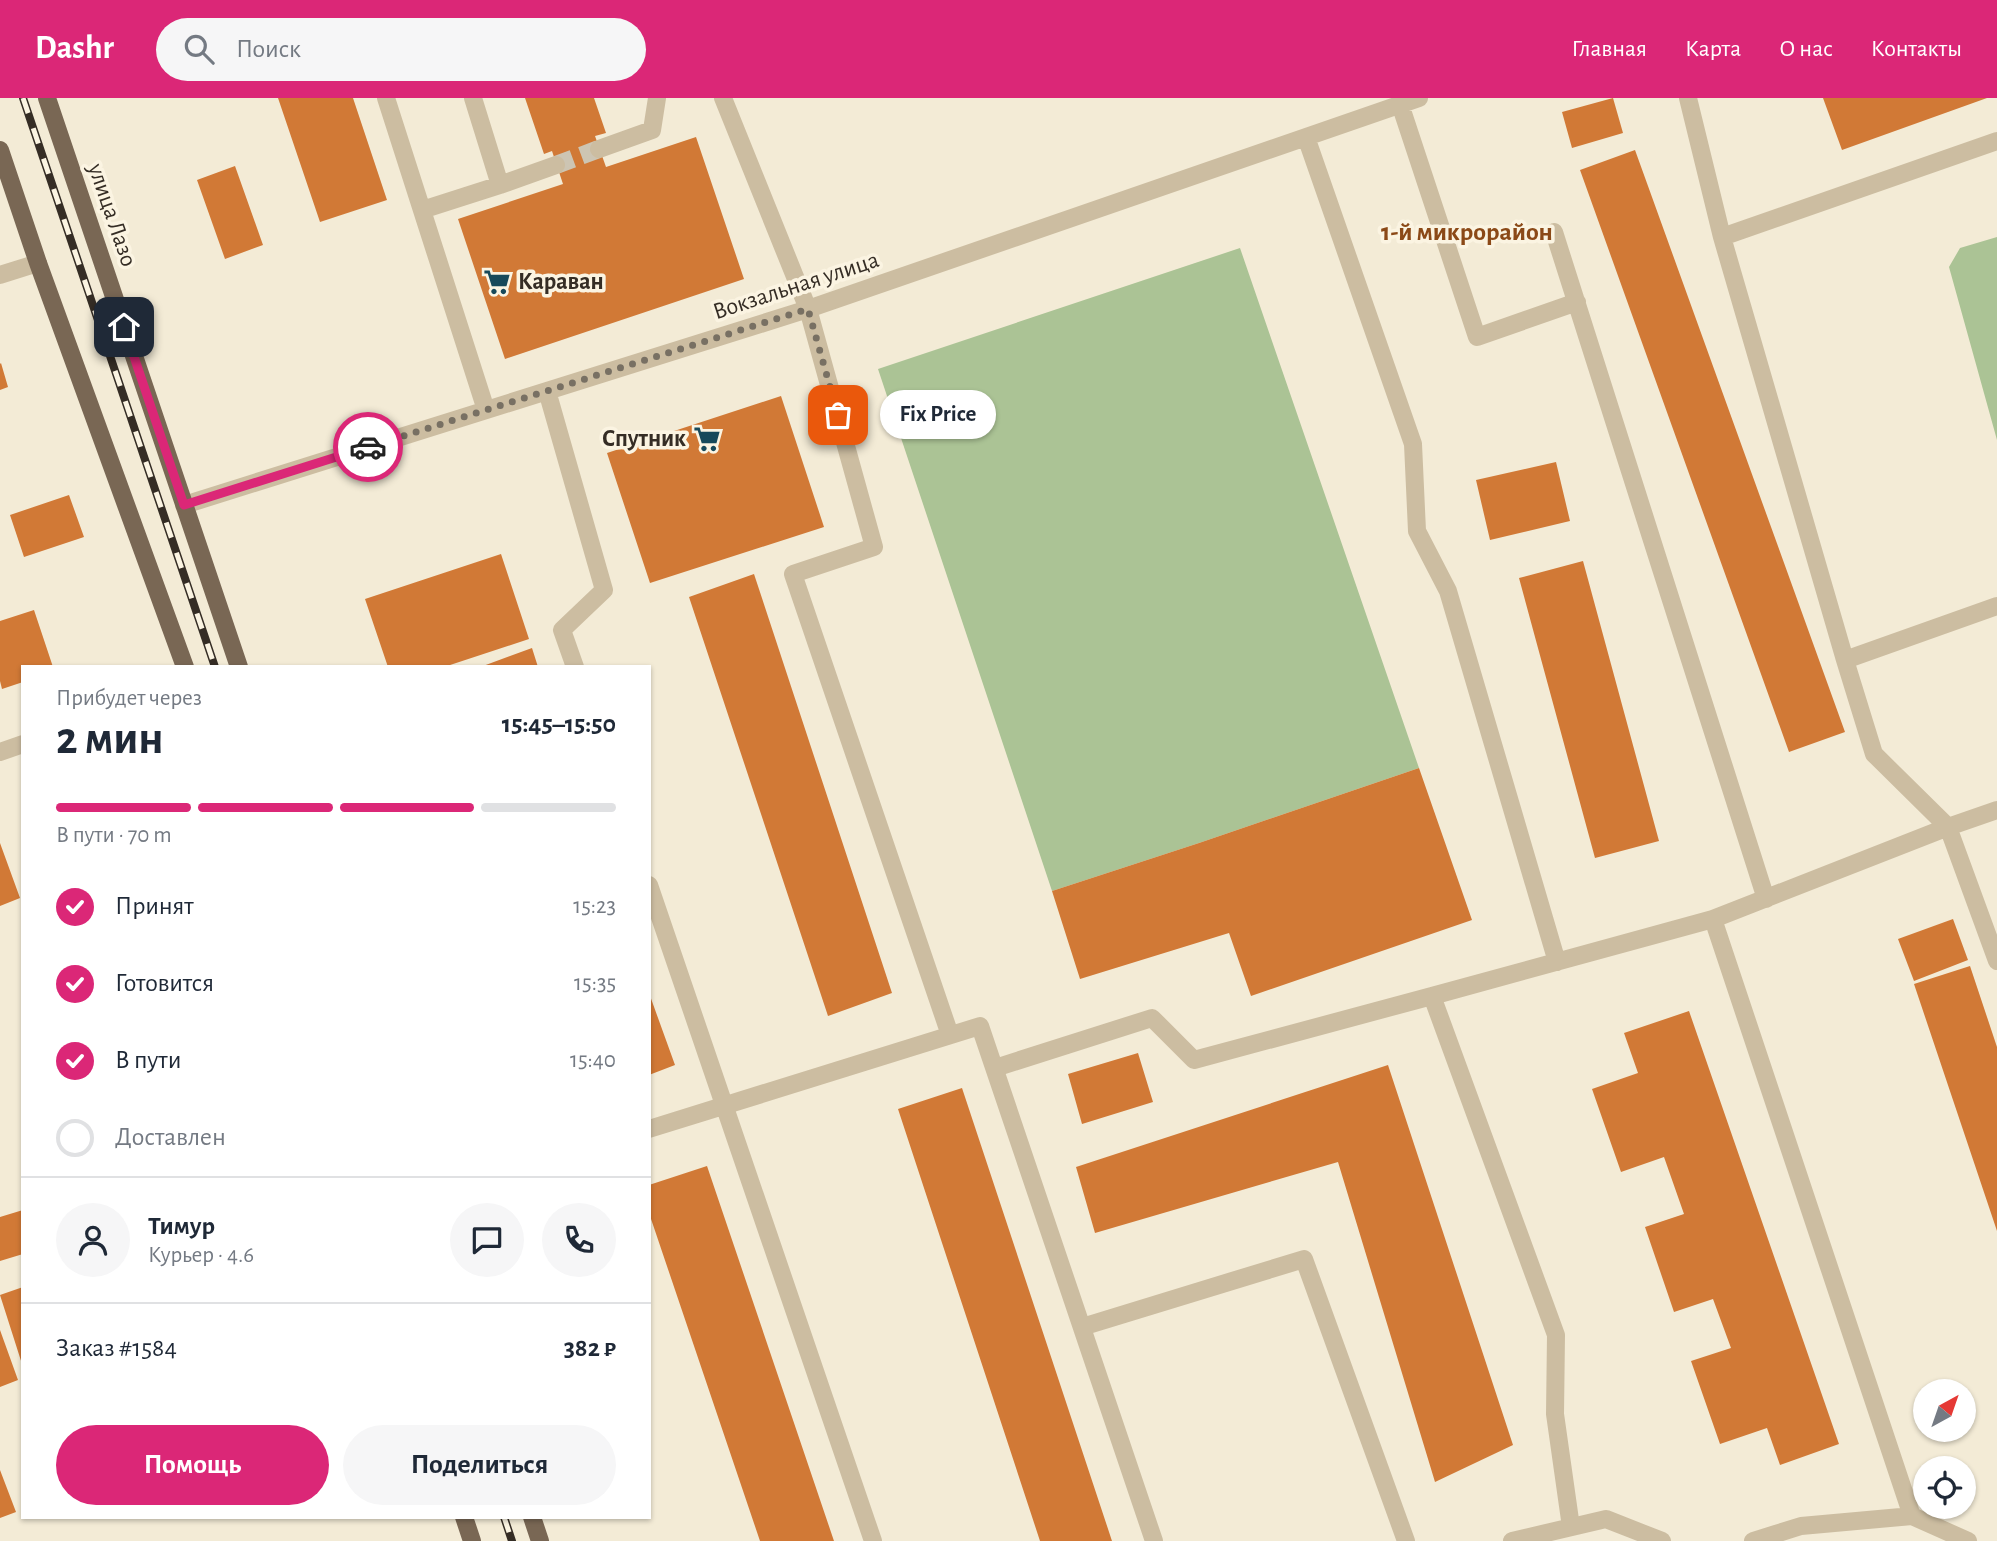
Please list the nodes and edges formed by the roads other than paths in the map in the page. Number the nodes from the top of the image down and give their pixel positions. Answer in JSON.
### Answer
{"nodes":[{"id":1,"x":47,"y":98,"type":"edge"},
{"id":2,"x":386,"y":98,"type":"edge"},
{"id":3,"x":473,"y":98,"type":"edge"},
{"id":4,"x":657,"y":98,"type":"edge"},
{"id":5,"x":723,"y":98,"type":"edge"},
{"id":6,"x":1419,"y":98,"type":"edge"},
{"id":7,"x":1688,"y":98,"type":"edge"},
{"id":8,"x":1400,"y":104,"type":"junction"},
{"id":9,"x":1306,"y":137,"type":"junction"},
{"id":10,"x":1997,"y":141,"type":"edge"},
{"id":11,"x":0,"y":149,"type":"edge"},
{"id":12,"x":600,"y":149,"type":"tunnel mouth"},
{"id":13,"x":556,"y":165,"type":"tunnel mouth"},
{"id":14,"x":500,"y":185,"type":"junction"},
{"id":15,"x":422,"y":210,"type":"junction"},
{"id":16,"x":1554,"y":232,"type":"dead end"},
{"id":17,"x":1722,"y":237,"type":"junction"},
{"id":18,"x":38,"y":263,"type":"junction"},
{"id":19,"x":0,"y":275,"type":"edge"},
{"id":20,"x":1577,"y":302,"type":"junction"},
{"id":21,"x":808,"y":309,"type":"junction"},
{"id":22,"x":547,"y":391,"type":"junction"},
{"id":23,"x":486,"y":410,"type":"junction"},
{"id":24,"x":184,"y":505,"type":"junction"},
{"id":25,"x":1997,"y":606,"type":"edge"},
{"id":26,"x":1845,"y":660,"type":"junction"},
{"id":27,"x":184,"y":665,"type":"edge"},
{"id":28,"x":238,"y":665,"type":"edge"},
{"id":29,"x":574,"y":665,"type":"edge"},
{"id":30,"x":21,"y":745,"type":"edge"},
{"id":31,"x":0,"y":752,"type":"edge"},
{"id":32,"x":1997,"y":810,"type":"edge"},
{"id":33,"x":1948,"y":827,"type":"junction"},
{"id":34,"x":651,"y":891,"type":"edge"},
{"id":35,"x":1766,"y":899,"type":"junction"},
{"id":36,"x":1713,"y":919,"type":"junction"},
{"id":37,"x":1997,"y":961,"type":"edge"},
{"id":38,"x":1557,"y":962,"type":"junction"},
{"id":39,"x":1432,"y":996,"type":"junction"},
{"id":40,"x":950,"y":1035,"type":"junction"},
{"id":41,"x":995,"y":1068,"type":"junction"},
{"id":42,"x":725,"y":1106,"type":"junction"},
{"id":43,"x":651,"y":1128,"type":"edge"},
{"id":44,"x":1082,"y":1327,"type":"junction"},
{"id":45,"x":1912,"y":1516,"type":"junction"},
{"id":46,"x":465,"y":1519,"type":"edge"},
{"id":47,"x":533,"y":1519,"type":"edge"},
{"id":48,"x":1571,"y":1527,"type":"junction"},
{"id":49,"x":1961,"y":1540,"type":"edge"},
{"id":50,"x":472,"y":1541,"type":"edge"},
{"id":51,"x":540,"y":1541,"type":"edge"},
{"id":52,"x":873,"y":1541,"type":"edge"},
{"id":53,"x":1154,"y":1541,"type":"edge"},
{"id":54,"x":1406,"y":1541,"type":"edge"},
{"id":55,"x":1512,"y":1541,"type":"edge"},
{"id":56,"x":1662,"y":1541,"type":"edge"},
{"id":57,"x":1753,"y":1541,"type":"edge"}],
"edges":[{"from":1,"to":24,"type":"main road","name":"улица Лазо"},
{"from":2,"to":15,"type":"street"},
{"from":3,"to":14,"type":"street"},
{"from":4,"to":12,"type":"street"},
{"from":5,"to":21,"type":"street"},
{"from":6,"to":8,"type":"street","name":"Вокзальная улица"},
{"from":7,"to":17,"type":"street"},
{"from":8,"to":9,"type":"street","name":"Вокзальная улица"},
{"from":8,"to":20,"type":"street"},
{"from":9,"to":21,"type":"street","name":"Вокзальная улица"},
{"from":9,"to":38,"type":"street"},
{"from":10,"to":17,"type":"street"},
{"from":11,"to":18,"type":"main road"},
{"from":13,"to":14,"type":"street"},
{"from":14,"to":15,"type":"street"},
{"from":15,"to":23,"type":"street"},
{"from":16,"to":20,"type":"street"},
{"from":17,"to":26,"type":"street"},
{"from":18,"to":19,"type":"street"},
{"from":18,"to":27,"type":"main road"},
{"from":20,"to":35,"type":"street"},
{"from":21,"to":22,"type":"street","name":"Вокзальная улица"},
{"from":21,"to":40,"type":"street"},
{"from":22,"to":23,"type":"street","name":"Вокзальная улица"},
{"from":22,"to":29,"type":"street"},
{"from":23,"to":24,"type":"street","name":"Вокзальная улица"},
{"from":24,"to":28,"type":"main road","name":"улица Лазо"},
{"from":25,"to":26,"type":"street"},
{"from":26,"to":33,"type":"street"},
{"from":30,"to":31,"type":"street"},
{"from":32,"to":33,"type":"street"},
{"from":33,"to":35,"type":"street"},
{"from":33,"to":37,"type":"street"},
{"from":34,"to":42,"type":"street"},
{"from":35,"to":36,"type":"street"},
{"from":36,"to":38,"type":"street"},
{"from":36,"to":45,"type":"street"},
{"from":38,"to":39,"type":"street"},
{"from":39,"to":41,"type":"street"},
{"from":39,"to":48,"type":"street"},
{"from":40,"to":41,"type":"street"},
{"from":40,"to":42,"type":"street"},
{"from":41,"to":44,"type":"street"},
{"from":42,"to":43,"type":"street"},
{"from":42,"to":52,"type":"street"},
{"from":44,"to":53,"type":"street"},
{"from":44,"to":54,"type":"street"},
{"from":45,"to":49,"type":"street"},
{"from":45,"to":57,"type":"street"},
{"from":46,"to":50,"type":"main road"},
{"from":47,"to":51,"type":"main road"},
{"from":48,"to":55,"type":"street"},
{"from":48,"to":56,"type":"street"}]}
